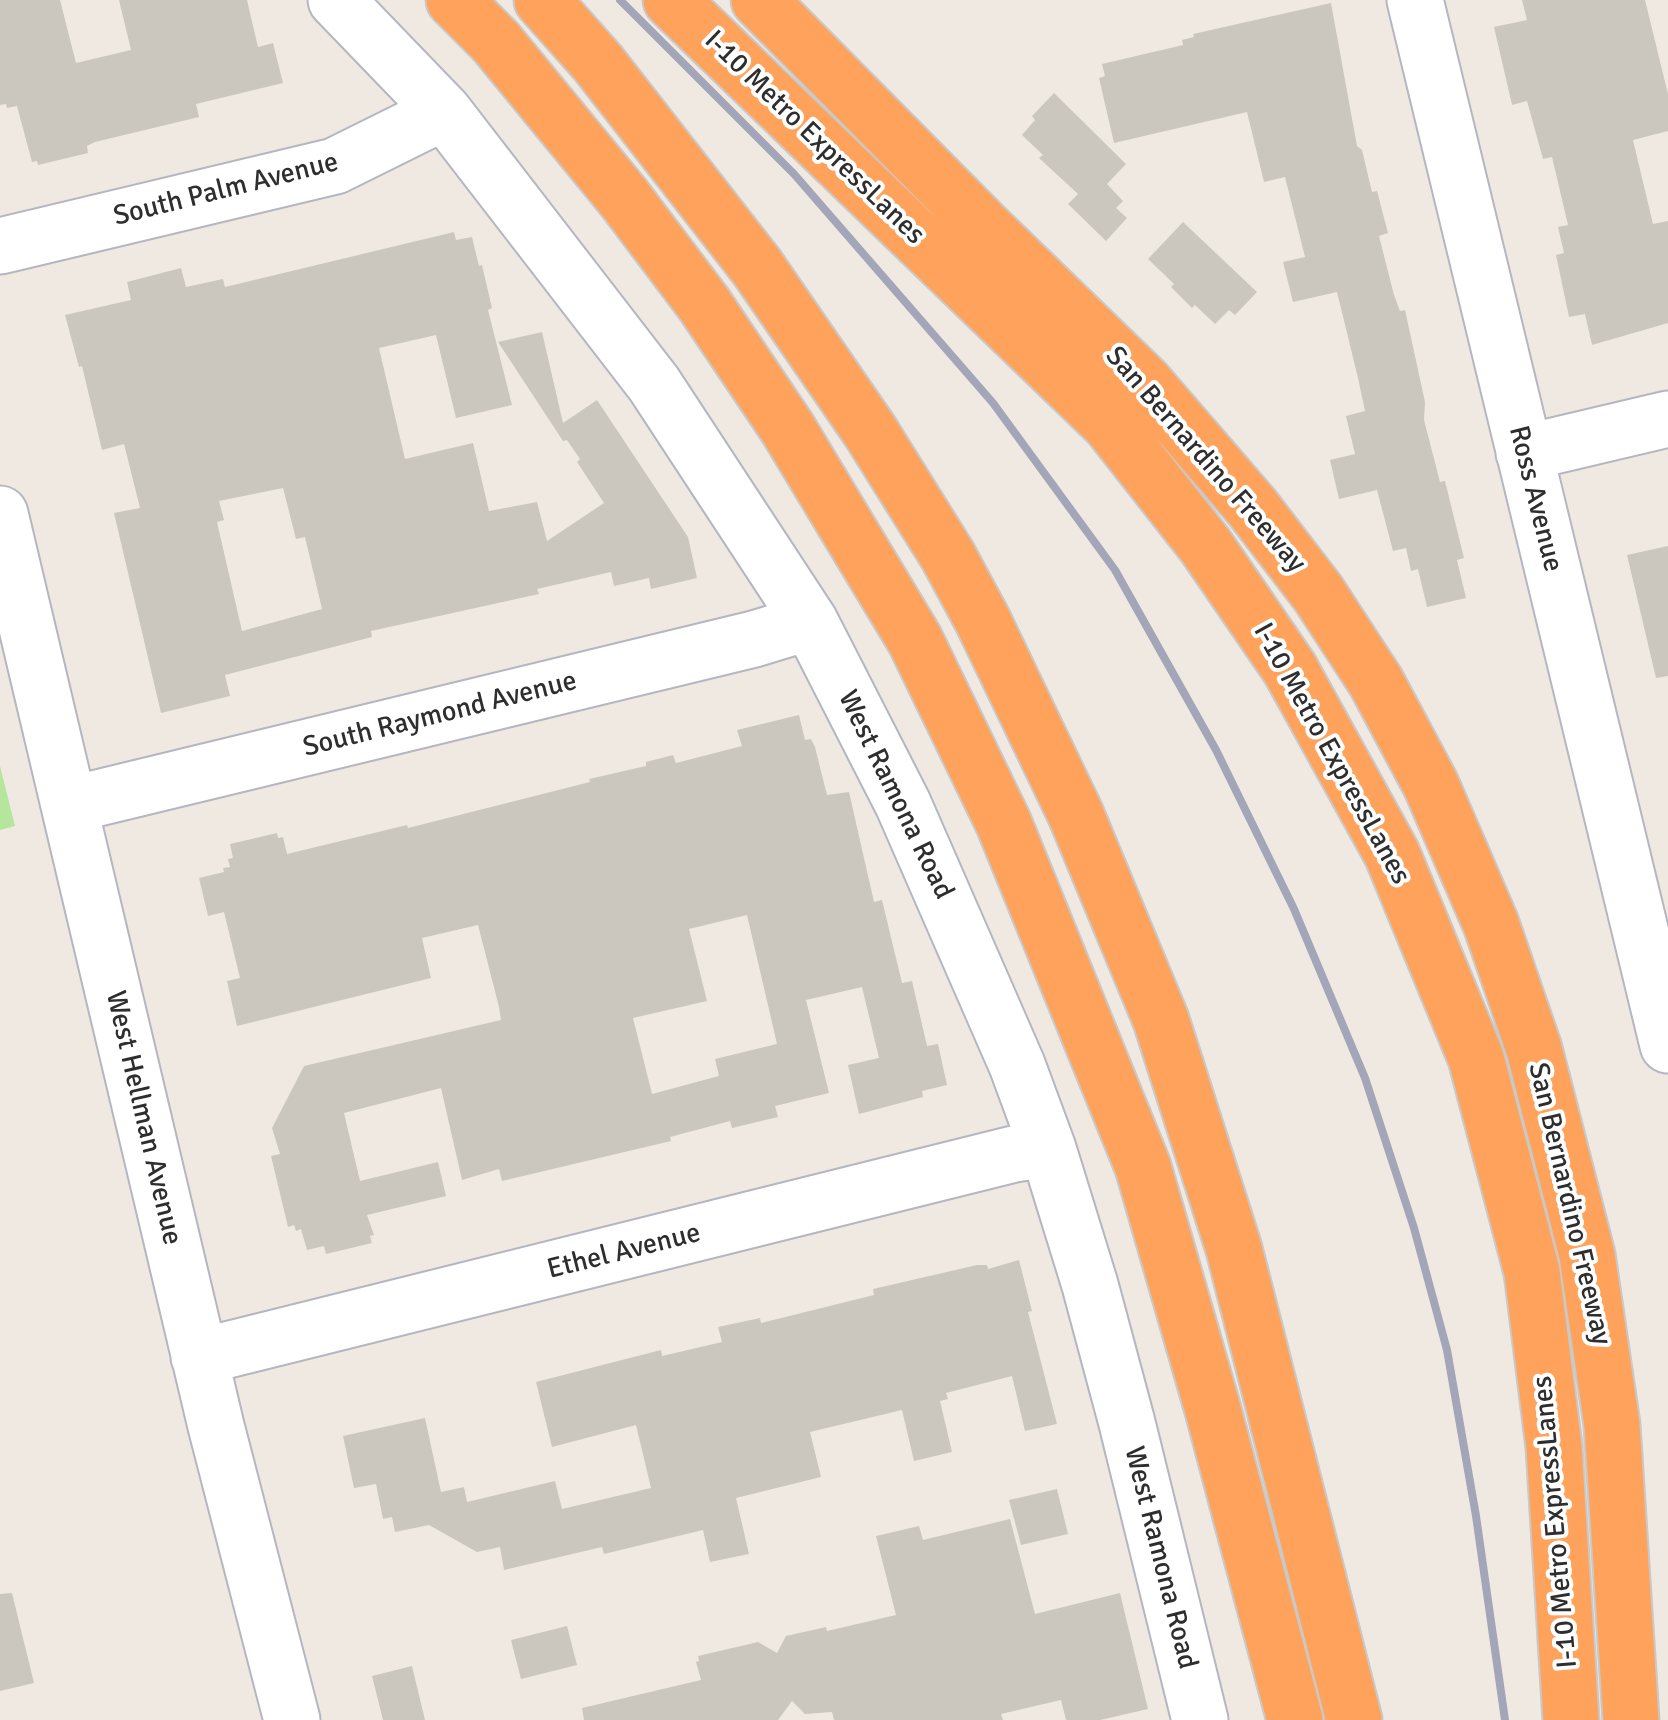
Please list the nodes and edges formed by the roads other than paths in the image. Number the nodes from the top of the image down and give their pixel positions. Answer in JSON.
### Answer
{"nodes":[{"id":1,"x":336,"y":0,"type":"edge"},
{"id":2,"x":454,"y":0,"type":"edge"},
{"id":3,"x":542,"y":0,"type":"edge"},
{"id":4,"x":671,"y":0,"type":"edge"},
{"id":5,"x":759,"y":0,"type":"edge"},
{"id":6,"x":1416,"y":0,"type":"edge"},
{"id":7,"x":444,"y":112,"type":"junction"},
{"id":8,"x":0,"y":246,"type":"edge"},
{"id":9,"x":1668,"y":419,"type":"edge"},
{"id":10,"x":788,"y":429,"type":"junction"},
{"id":11,"x":1524,"y":453,"type":"junction"},
{"id":12,"x":0,"y":514,"type":"edge"},
{"id":13,"x":948,"y":556,"type":"junction"},
{"id":14,"x":810,"y":622,"type":"junction"},
{"id":15,"x":69,"y":805,"type":"junction"},
{"id":16,"x":1664,"y":1012,"type":"edge"},
{"id":17,"x":1048,"y":1149,"type":"junction"},
{"id":18,"x":200,"y":1357,"type":"junction"},
{"id":19,"x":292,"y":1720,"type":"edge"},
{"id":20,"x":1200,"y":1720,"type":"edge"},
{"id":21,"x":1295,"y":1720,"type":"edge"},
{"id":22,"x":1354,"y":1720,"type":"edge"},
{"id":23,"x":1571,"y":1720,"type":"edge"},
{"id":24,"x":1630,"y":1720,"type":"edge"}],
"edges":[{"from":1,"to":7,"type":"street","name":"West Ramona Road"},
{"from":2,"to":10,"type":"highway"},
{"from":3,"to":13,"type":"highway"},
{"from":4,"to":23,"type":"highway","name":"I-10 Metro ExpressLanes"},
{"from":5,"to":24,"type":"highway","name":"San Bernardino Freeway"},
{"from":6,"to":11,"type":"street","name":"Ross Avenue"},
{"from":7,"to":8,"type":"street","name":"South Palm Avenue"},
{"from":7,"to":14,"type":"street","name":"West Ramona Road"},
{"from":9,"to":11,"type":"street"},
{"from":10,"to":13,"type":"highway"},
{"from":10,"to":21,"type":"highway"},
{"from":11,"to":16,"type":"street","name":"Ross Avenue"},
{"from":12,"to":15,"type":"street","name":"West Hellman Avenue"},
{"from":13,"to":22,"type":"highway"},
{"from":14,"to":15,"type":"street","name":"South Raymond Avenue"},
{"from":14,"to":17,"type":"street","name":"West Ramona Road"},
{"from":15,"to":18,"type":"street","name":"West Hellman Avenue"},
{"from":17,"to":18,"type":"street","name":"Ethel Avenue"},
{"from":17,"to":20,"type":"street","name":"West Ramona Road"},
{"from":18,"to":19,"type":"street","name":"West Hellman Avenue"}]}
